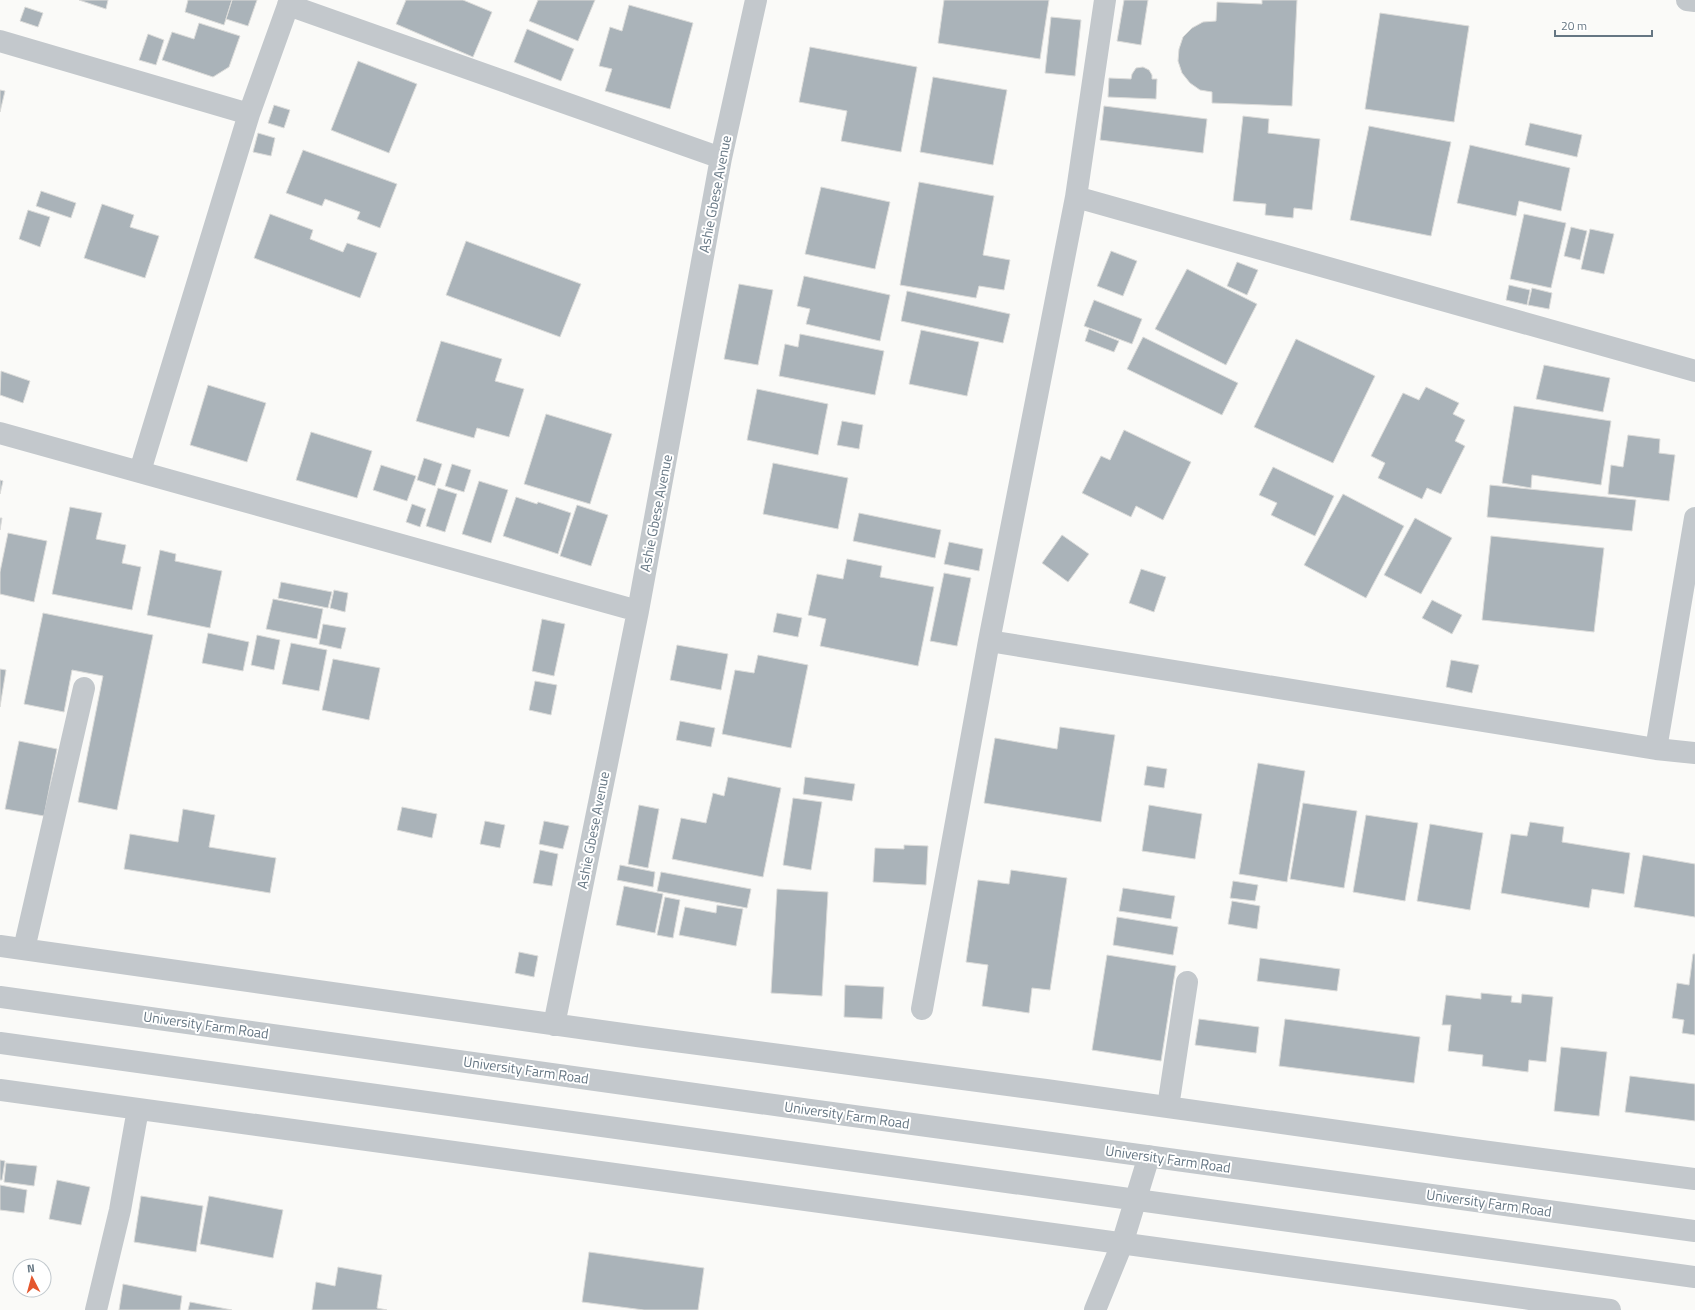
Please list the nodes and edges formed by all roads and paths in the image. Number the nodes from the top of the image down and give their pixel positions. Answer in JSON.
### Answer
{"nodes":[{"id":1,"x":756,"y":0,"type":"edge"},
{"id":2,"x":1105,"y":0,"type":"edge"},
{"id":3,"x":1687,"y":0,"type":"edge"},
{"id":4,"x":1695,"y":1,"type":"edge"},
{"id":5,"x":289,"y":2,"type":"edge"},
{"id":6,"x":0,"y":41,"type":"edge"},
{"id":7,"x":249,"y":114,"type":"junction"},
{"id":8,"x":721,"y":158,"type":"junction"},
{"id":9,"x":1076,"y":197,"type":"junction"},
{"id":10,"x":1695,"y":371,"type":"edge"},
{"id":11,"x":0,"y":433,"type":"edge"},
{"id":12,"x":140,"y":471,"type":"junction"},
{"id":13,"x":1695,"y":518,"type":"edge"},
{"id":14,"x":638,"y":611,"type":"junction"},
{"id":15,"x":989,"y":641,"type":"junction"},
{"id":16,"x":84,"y":688,"type":"dead end"},
{"id":17,"x":1656,"y":749,"type":"junction"},
{"id":18,"x":1695,"y":753,"type":"edge"},
{"id":19,"x":0,"y":946,"type":"edge"},
{"id":20,"x":24,"y":949,"type":"junction"},
{"id":21,"x":1187,"y":982,"type":"dead end"},
{"id":22,"x":0,"y":997,"type":"edge"},
{"id":23,"x":922,"y":1009,"type":"dead end"},
{"id":24,"x":554,"y":1025,"type":"junction"},
{"id":25,"x":0,"y":1043,"type":"edge"},
{"id":26,"x":0,"y":1090,"type":"edge"},
{"id":27,"x":1168,"y":1107,"type":"junction"},
{"id":28,"x":138,"y":1109,"type":"junction"},
{"id":29,"x":1149,"y":1156,"type":"junction"},
{"id":30,"x":1695,"y":1179,"type":"edge"},
{"id":31,"x":1136,"y":1200,"type":"junction"},
{"id":32,"x":1695,"y":1231,"type":"edge"},
{"id":33,"x":1122,"y":1244,"type":"junction"},
{"id":34,"x":1695,"y":1277,"type":"edge"},
{"id":35,"x":96,"y":1310,"type":"edge"},
{"id":36,"x":1095,"y":1310,"type":"edge"},
{"id":37,"x":1610,"y":1310,"type":"edge"}],
"edges":[{"from":1,"to":8,"type":"street","name":"Ashie Gbese Avenue"},
{"from":2,"to":9,"type":"street"},
{"from":3,"to":4,"type":"street"},
{"from":5,"to":7,"type":"street"},
{"from":5,"to":8,"type":"street"},
{"from":6,"to":7,"type":"street"},
{"from":7,"to":12,"type":"street"},
{"from":8,"to":14,"type":"street","name":"Ashie Gbese Avenue"},
{"from":9,"to":10,"type":"street"},
{"from":9,"to":15,"type":"street"},
{"from":11,"to":12,"type":"street"},
{"from":12,"to":14,"type":"street"},
{"from":13,"to":17,"type":"street"},
{"from":14,"to":24,"type":"street","name":"Ashie Gbese Avenue"},
{"from":15,"to":17,"type":"street"},
{"from":15,"to":23,"type":"street"},
{"from":16,"to":20,"type":"street"},
{"from":17,"to":18,"type":"street"},
{"from":19,"to":20,"type":"street"},
{"from":20,"to":24,"type":"street"},
{"from":21,"to":27,"type":"street"},
{"from":22,"to":29,"type":"street","name":"University Farm Road"},
{"from":24,"to":27,"type":"street"},
{"from":25,"to":31,"type":"street"},
{"from":26,"to":28,"type":"street"},
{"from":27,"to":30,"type":"street"},
{"from":28,"to":33,"type":"street"},
{"from":28,"to":35,"type":"street"},
{"from":29,"to":31,"type":"street"},
{"from":29,"to":32,"type":"street","name":"University Farm Road"},
{"from":31,"to":33,"type":"street"},
{"from":31,"to":34,"type":"street"},
{"from":33,"to":36,"type":"street"},
{"from":33,"to":37,"type":"street"}]}
